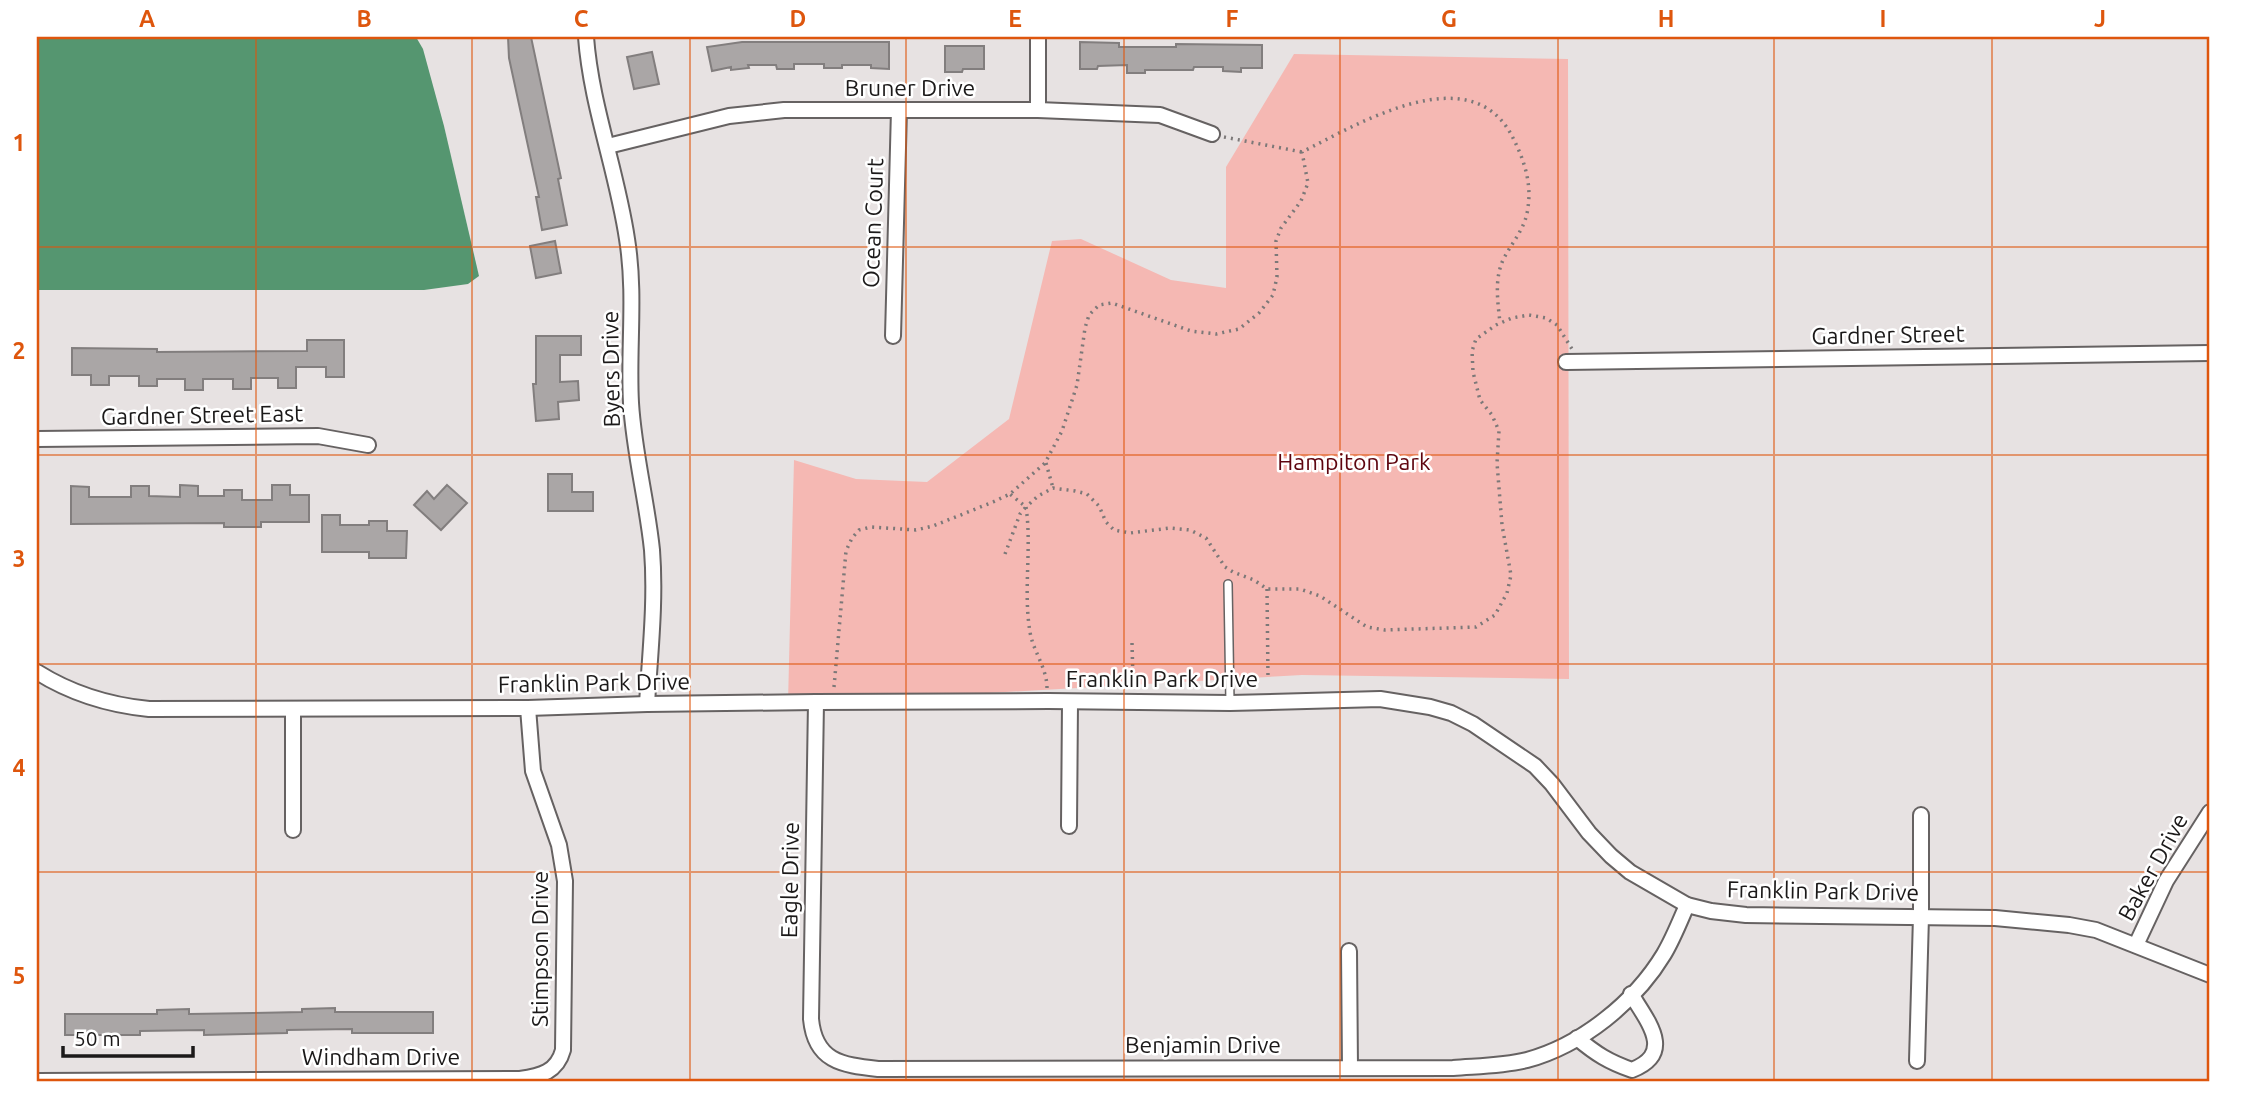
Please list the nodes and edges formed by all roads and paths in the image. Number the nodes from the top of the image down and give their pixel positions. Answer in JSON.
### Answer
{"nodes":[{"id":1,"x":586,"y":37,"type":"edge"},
{"id":2,"x":1038,"y":37,"type":"edge"},
{"id":3,"x":899,"y":110,"type":"junction"},
{"id":4,"x":1038,"y":110,"type":"junction"},
{"id":5,"x":1212,"y":134,"type":"joint"},
{"id":6,"x":608,"y":146,"type":"junction"},
{"id":7,"x":1302,"y":152,"type":"junction"},
{"id":8,"x":1500,"y":323,"type":"junction"},
{"id":9,"x":893,"y":336,"type":"dead end"},
{"id":10,"x":2210,"y":353,"type":"edge"},
{"id":11,"x":1572,"y":362,"type":"joint"},
{"id":12,"x":37,"y":439,"type":"edge"},
{"id":13,"x":368,"y":445,"type":"dead end"},
{"id":14,"x":1045,"y":463,"type":"junction"},
{"id":15,"x":1053,"y":488,"type":"junction"},
{"id":16,"x":1010,"y":494,"type":"junction"},
{"id":17,"x":1026,"y":507,"type":"junction"},
{"id":18,"x":1005,"y":554,"type":"dead end"},
{"id":19,"x":1228,"y":584,"type":"dead end"},
{"id":20,"x":1267,"y":589,"type":"junction"},
{"id":21,"x":1132,"y":643,"type":"dead end"},
{"id":22,"x":37,"y":673,"type":"edge"},
{"id":23,"x":1268,"y":678,"type":"dead end"},
{"id":24,"x":1133,"y":680,"type":"dead end"},
{"id":25,"x":1048,"y":701,"type":"junction"},
{"id":26,"x":816,"y":702,"type":"junction"},
{"id":27,"x":833,"y":702,"type":"junction"},
{"id":28,"x":1070,"y":702,"type":"junction"},
{"id":29,"x":1230,"y":703,"type":"junction"},
{"id":30,"x":647,"y":704,"type":"junction"},
{"id":31,"x":528,"y":708,"type":"junction"},
{"id":32,"x":293,"y":709,"type":"junction"},
{"id":33,"x":2210,"y":811,"type":"edge"},
{"id":34,"x":1921,"y":815,"type":"dead end"},
{"id":35,"x":1069,"y":826,"type":"dead end"},
{"id":36,"x":293,"y":830,"type":"dead end"},
{"id":37,"x":1687,"y":905,"type":"junction"},
{"id":38,"x":1921,"y":916,"type":"junction"},
{"id":39,"x":2136,"y":945,"type":"junction"},
{"id":40,"x":1349,"y":951,"type":"dead end"},
{"id":41,"x":2210,"y":975,"type":"edge"},
{"id":42,"x":1631,"y":994,"type":"junction"},
{"id":43,"x":1577,"y":1038,"type":"junction"},
{"id":44,"x":826,"y":1056,"type":"joint"},
{"id":45,"x":1917,"y":1061,"type":"dead end"},
{"id":46,"x":555,"y":1067,"type":"joint"},
{"id":47,"x":1350,"y":1068,"type":"junction"},
{"id":48,"x":37,"y":1081,"type":"edge"},
{"id":49,"x":337,"y":1081,"type":"edge"}],
"edges":[{"from":1,"to":6,"type":"street","name":"Byers Drive"},
{"from":2,"to":4,"type":"street"},
{"from":3,"to":4,"type":"street","name":"Bruner Drive"},
{"from":3,"to":6,"type":"street","name":"Bruner Drive"},
{"from":3,"to":9,"type":"street","name":"Ocean Court"},
{"from":4,"to":5,"type":"street","name":"Bruner Drive"},
{"from":5,"to":7,"type":"path"},
{"from":6,"to":30,"type":"street","name":"Byers Drive"},
{"from":7,"to":8,"type":"path"},
{"from":7,"to":14,"type":"path"},
{"from":8,"to":11,"type":"path"},
{"from":8,"to":20,"type":"path"},
{"from":10,"to":11,"type":"street","name":"Gardner Street"},
{"from":12,"to":13,"type":"street","name":"Gardner Street East"},
{"from":14,"to":15,"type":"path"},
{"from":14,"to":16,"type":"path"},
{"from":15,"to":17,"type":"path"},
{"from":15,"to":20,"type":"path"},
{"from":16,"to":17,"type":"path"},
{"from":16,"to":27,"type":"path"},
{"from":17,"to":18,"type":"path"},
{"from":17,"to":25,"type":"path"},
{"from":19,"to":29,"type":"lane"},
{"from":20,"to":23,"type":"path"},
{"from":21,"to":24,"type":"path"},
{"from":22,"to":32,"type":"street","name":"Franklin Park Drive"},
{"from":25,"to":27,"type":"street","name":"Franklin Park Drive"},
{"from":25,"to":28,"type":"street","name":"Franklin Park Drive"},
{"from":26,"to":27,"type":"street","name":"Franklin Park Drive"},
{"from":26,"to":30,"type":"street","name":"Franklin Park Drive"},
{"from":26,"to":44,"type":"street","name":"Eagle Drive"},
{"from":28,"to":29,"type":"street","name":"Franklin Park Drive"},
{"from":28,"to":35,"type":"street"},
{"from":29,"to":37,"type":"street","name":"Franklin Park Drive"},
{"from":30,"to":31,"type":"street","name":"Franklin Park Drive"},
{"from":31,"to":32,"type":"street","name":"Franklin Park Drive"},
{"from":31,"to":46,"type":"street","name":"Stimpson Drive"},
{"from":32,"to":36,"type":"street"},
{"from":33,"to":39,"type":"street","name":"Baker Drive"},
{"from":34,"to":38,"type":"street"},
{"from":37,"to":38,"type":"street","name":"Franklin Park Drive"},
{"from":37,"to":42,"type":"street","name":"Benjamin Drive"},
{"from":38,"to":39,"type":"street","name":"Franklin Park Drive"},
{"from":38,"to":45,"type":"street"},
{"from":39,"to":41,"type":"street","name":"Franklin Park Drive"},
{"from":40,"to":47,"type":"street"},
{"from":42,"to":43,"type":"street","name":"Benjamin Drive"},
{"from":42,"to":43,"type":"street"},
{"from":43,"to":47,"type":"street","name":"Benjamin Drive"},
{"from":44,"to":47,"type":"street","name":"Benjamin Drive"},
{"from":46,"to":49,"type":"street","name":"Windham Drive"},
{"from":48,"to":49,"type":"street","name":"Windham Drive"}]}
